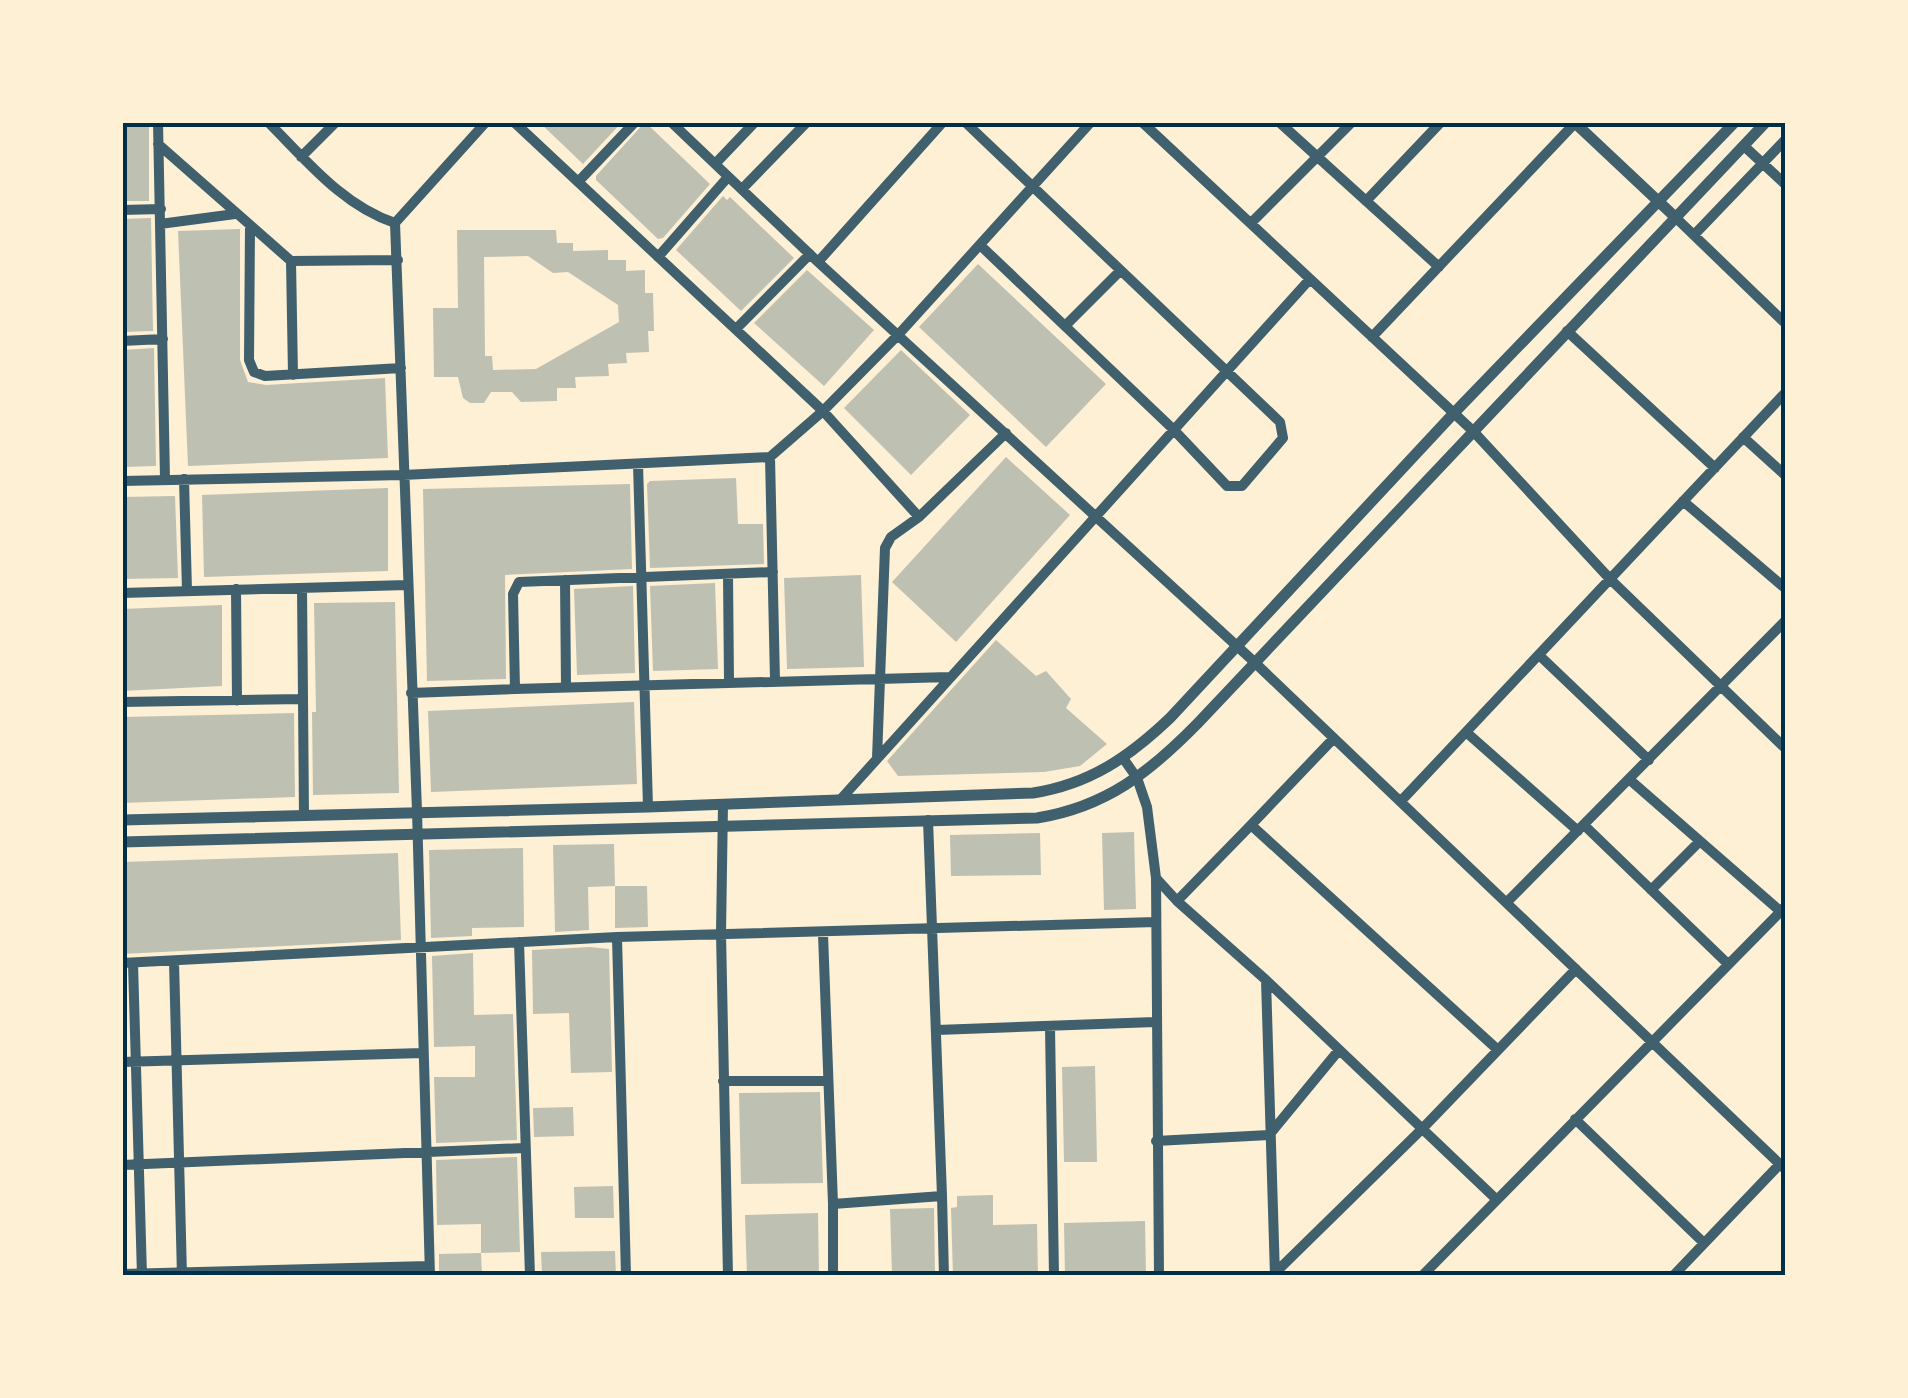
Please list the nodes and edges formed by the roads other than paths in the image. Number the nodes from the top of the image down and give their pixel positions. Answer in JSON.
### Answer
{"nodes":[{"id":1,"x":158,"y":122,"type":"edge"},
{"id":2,"x":268,"y":122,"type":"edge"},
{"id":3,"x":336,"y":122,"type":"edge"},
{"id":4,"x":486,"y":122,"type":"edge"},
{"id":5,"x":514,"y":122,"type":"edge"},
{"id":6,"x":636,"y":122,"type":"edge"},
{"id":7,"x":671,"y":122,"type":"edge"},
{"id":8,"x":755,"y":122,"type":"edge"},
{"id":9,"x":806,"y":122,"type":"edge"},
{"id":10,"x":942,"y":122,"type":"edge"},
{"id":11,"x":965,"y":122,"type":"edge"},
{"id":12,"x":1091,"y":122,"type":"edge"},
{"id":13,"x":1142,"y":122,"type":"edge"},
{"id":14,"x":1279,"y":122,"type":"edge"},
{"id":15,"x":1352,"y":122,"type":"edge"},
{"id":16,"x":1442,"y":122,"type":"edge"},
{"id":17,"x":1735,"y":122,"type":"edge"},
{"id":18,"x":1766,"y":122,"type":"edge"},
{"id":19,"x":1575,"y":123,"type":"edge"},
{"id":20,"x":1786,"y":139,"type":"edge"},
{"id":21,"x":158,"y":144,"type":"junction"},
{"id":22,"x":1744,"y":146,"type":"junction"},
{"id":23,"x":301,"y":157,"type":"junction"},
{"id":24,"x":1318,"y":158,"type":"junction"},
{"id":25,"x":715,"y":164,"type":"junction"},
{"id":26,"x":1763,"y":164,"type":"junction"},
{"id":27,"x":728,"y":177,"type":"junction"},
{"id":28,"x":578,"y":182,"type":"junction"},
{"id":29,"x":1786,"y":185,"type":"edge"},
{"id":30,"x":742,"y":189,"type":"junction"},
{"id":31,"x":1033,"y":190,"type":"junction"},
{"id":32,"x":1657,"y":200,"type":"junction"},
{"id":33,"x":1366,"y":201,"type":"junction"},
{"id":34,"x":161,"y":209,"type":"junction"},
{"id":35,"x":122,"y":210,"type":"edge"},
{"id":36,"x":236,"y":214,"type":"junction"},
{"id":37,"x":1674,"y":216,"type":"junction"},
{"id":38,"x":160,"y":224,"type":"junction"},
{"id":39,"x":395,"y":224,"type":"junction"},
{"id":40,"x":1251,"y":224,"type":"junction"},
{"id":41,"x":250,"y":226,"type":"junction"},
{"id":42,"x":1694,"y":235,"type":"junction"},
{"id":43,"x":980,"y":245,"type":"junction"},
{"id":44,"x":658,"y":257,"type":"junction"},
{"id":45,"x":814,"y":258,"type":"junction"},
{"id":46,"x":291,"y":260,"type":"junction"},
{"id":47,"x":398,"y":260,"type":"junction"},
{"id":48,"x":1439,"y":267,"type":"junction"},
{"id":49,"x":1120,"y":271,"type":"junction"},
{"id":50,"x":1310,"y":279,"type":"junction"},
{"id":51,"x":1786,"y":324,"type":"edge"},
{"id":52,"x":1064,"y":326,"type":"junction"},
{"id":53,"x":736,"y":329,"type":"junction"},
{"id":54,"x":1567,"y":332,"type":"junction"},
{"id":55,"x":898,"y":335,"type":"junction"},
{"id":56,"x":1372,"y":337,"type":"junction"},
{"id":57,"x":163,"y":339,"type":"junction"},
{"id":58,"x":122,"y":341,"type":"edge"},
{"id":59,"x":401,"y":368,"type":"junction"},
{"id":60,"x":1227,"y":371,"type":"junction"},
{"id":61,"x":293,"y":375,"type":"junction"},
{"id":62,"x":1786,"y":392,"type":"edge"},
{"id":63,"x":823,"y":411,"type":"junction"},
{"id":64,"x":1454,"y":413,"type":"junction"},
{"id":65,"x":1173,"y":429,"type":"junction"},
{"id":66,"x":1472,"y":431,"type":"junction"},
{"id":67,"x":1006,"y":433,"type":"junction"},
{"id":68,"x":1744,"y":437,"type":"junction"},
{"id":69,"x":770,"y":457,"type":"junction"},
{"id":70,"x":638,"y":464,"type":"junction"},
{"id":71,"x":1714,"y":468,"type":"junction"},
{"id":72,"x":404,"y":475,"type":"junction"},
{"id":73,"x":1786,"y":476,"type":"edge"},
{"id":74,"x":184,"y":479,"type":"junction"},
{"id":75,"x":165,"y":480,"type":"junction"},
{"id":76,"x":122,"y":481,"type":"edge"},
{"id":77,"x":1683,"y":501,"type":"junction"},
{"id":78,"x":1094,"y":516,"type":"junction"},
{"id":79,"x":920,"y":517,"type":"junction"},
{"id":80,"x":773,"y":572,"type":"junction"},
{"id":81,"x":728,"y":574,"type":"junction"},
{"id":82,"x":642,"y":577,"type":"junction"},
{"id":83,"x":1610,"y":579,"type":"junction"},
{"id":84,"x":565,"y":580,"type":"junction"},
{"id":85,"x":407,"y":585,"type":"junction"},
{"id":86,"x":302,"y":588,"type":"junction"},
{"id":87,"x":236,"y":589,"type":"junction"},
{"id":88,"x":1786,"y":589,"type":"edge"},
{"id":89,"x":187,"y":591,"type":"junction"},
{"id":90,"x":122,"y":593,"type":"edge"},
{"id":91,"x":1786,"y":620,"type":"edge"},
{"id":92,"x":1237,"y":647,"type":"junction"},
{"id":93,"x":1539,"y":655,"type":"junction"},
{"id":94,"x":1253,"y":662,"type":"junction"},
{"id":95,"x":949,"y":677,"type":"junction"},
{"id":96,"x":880,"y":678,"type":"junction"},
{"id":97,"x":775,"y":680,"type":"junction"},
{"id":98,"x":729,"y":682,"type":"junction"},
{"id":99,"x":645,"y":684,"type":"junction"},
{"id":100,"x":1722,"y":685,"type":"junction"},
{"id":101,"x":566,"y":686,"type":"junction"},
{"id":102,"x":515,"y":688,"type":"junction"},
{"id":103,"x":411,"y":694,"type":"junction"},
{"id":104,"x":302,"y":699,"type":"junction"},
{"id":105,"x":237,"y":701,"type":"junction"},
{"id":106,"x":122,"y":702,"type":"edge"},
{"id":107,"x":1466,"y":732,"type":"junction"},
{"id":108,"x":1334,"y":738,"type":"junction"},
{"id":109,"x":1786,"y":748,"type":"edge"},
{"id":110,"x":1123,"y":758,"type":"junction"},
{"id":111,"x":876,"y":759,"type":"junction"},
{"id":112,"x":1649,"y":760,"type":"junction"},
{"id":113,"x":1136,"y":778,"type":"junction"},
{"id":114,"x":1630,"y":780,"type":"junction"},
{"id":115,"x":840,"y":800,"type":"junction"},
{"id":116,"x":1401,"y":801,"type":"junction"},
{"id":117,"x":723,"y":804,"type":"junction"},
{"id":118,"x":648,"y":807,"type":"junction"},
{"id":119,"x":417,"y":812,"type":"junction"},
{"id":120,"x":304,"y":816,"type":"junction"},
{"id":121,"x":122,"y":820,"type":"edge"},
{"id":122,"x":928,"y":820,"type":"junction"},
{"id":123,"x":1251,"y":824,"type":"junction"},
{"id":124,"x":724,"y":826,"type":"junction"},
{"id":125,"x":1581,"y":828,"type":"junction"},
{"id":126,"x":417,"y":833,"type":"junction"},
{"id":127,"x":1700,"y":841,"type":"junction"},
{"id":128,"x":122,"y":842,"type":"edge"},
{"id":129,"x":1156,"y":878,"type":"junction"},
{"id":130,"x":1651,"y":890,"type":"junction"},
{"id":131,"x":1177,"y":901,"type":"junction"},
{"id":132,"x":1507,"y":902,"type":"junction"},
{"id":133,"x":1783,"y":908,"type":"edge"},
{"id":134,"x":1156,"y":922,"type":"junction"},
{"id":135,"x":932,"y":930,"type":"junction"},
{"id":136,"x":722,"y":934,"type":"junction"},
{"id":137,"x":823,"y":934,"type":"junction"},
{"id":138,"x":617,"y":938,"type":"junction"},
{"id":139,"x":519,"y":942,"type":"junction"},
{"id":140,"x":420,"y":949,"type":"junction"},
{"id":141,"x":174,"y":962,"type":"junction"},
{"id":142,"x":128,"y":963,"type":"edge"},
{"id":143,"x":1728,"y":964,"type":"junction"},
{"id":144,"x":1576,"y":969,"type":"junction"},
{"id":145,"x":1266,"y":980,"type":"junction"},
{"id":146,"x":1155,"y":1022,"type":"junction"},
{"id":147,"x":1050,"y":1027,"type":"junction"},
{"id":148,"x":937,"y":1030,"type":"junction"},
{"id":149,"x":1652,"y":1043,"type":"junction"},
{"id":150,"x":1339,"y":1050,"type":"junction"},
{"id":151,"x":1498,"y":1050,"type":"junction"},
{"id":152,"x":422,"y":1053,"type":"junction"},
{"id":153,"x":177,"y":1061,"type":"junction"},
{"id":154,"x":122,"y":1062,"type":"edge"},
{"id":155,"x":136,"y":1062,"type":"junction"},
{"id":156,"x":724,"y":1081,"type":"junction"},
{"id":157,"x":827,"y":1082,"type":"junction"},
{"id":158,"x":1576,"y":1119,"type":"junction"},
{"id":159,"x":1422,"y":1129,"type":"junction"},
{"id":160,"x":1269,"y":1135,"type":"junction"},
{"id":161,"x":1156,"y":1142,"type":"junction"},
{"id":162,"x":524,"y":1148,"type":"junction"},
{"id":163,"x":425,"y":1154,"type":"junction"},
{"id":164,"x":181,"y":1163,"type":"junction"},
{"id":165,"x":122,"y":1165,"type":"edge"},
{"id":166,"x":139,"y":1165,"type":"junction"},
{"id":167,"x":1782,"y":1168,"type":"edge"},
{"id":168,"x":942,"y":1196,"type":"junction"},
{"id":169,"x":1496,"y":1199,"type":"junction"},
{"id":170,"x":832,"y":1204,"type":"junction"},
{"id":171,"x":1704,"y":1244,"type":"junction"},
{"id":172,"x":430,"y":1271,"type":"edge"},
{"id":173,"x":1426,"y":1271,"type":"edge"},
{"id":174,"x":122,"y":1274,"type":"edge"},
{"id":175,"x":182,"y":1274,"type":"edge"},
{"id":176,"x":1275,"y":1274,"type":"edge"},
{"id":177,"x":142,"y":1275,"type":"edge"},
{"id":178,"x":530,"y":1276,"type":"edge"},
{"id":179,"x":626,"y":1276,"type":"edge"},
{"id":180,"x":728,"y":1276,"type":"edge"},
{"id":181,"x":833,"y":1276,"type":"edge"},
{"id":182,"x":944,"y":1276,"type":"edge"},
{"id":183,"x":1054,"y":1276,"type":"edge"},
{"id":184,"x":1159,"y":1276,"type":"edge"},
{"id":185,"x":1440,"y":1276,"type":"edge"},
{"id":186,"x":1674,"y":1276,"type":"edge"}],
"edges":[{"from":1,"to":21,"type":"street"},
{"from":2,"to":23,"type":"street"},
{"from":3,"to":23,"type":"street"},
{"from":4,"to":39,"type":"street"},
{"from":5,"to":28,"type":"street"},
{"from":6,"to":28,"type":"street"},
{"from":7,"to":25,"type":"street"},
{"from":8,"to":25,"type":"street"},
{"from":9,"to":30,"type":"street"},
{"from":10,"to":45,"type":"street"},
{"from":11,"to":31,"type":"street"},
{"from":12,"to":31,"type":"street"},
{"from":13,"to":40,"type":"street"},
{"from":14,"to":24,"type":"street"},
{"from":15,"to":24,"type":"street"},
{"from":16,"to":33,"type":"street"},
{"from":17,"to":32,"type":"street"},
{"from":18,"to":22,"type":"street"},
{"from":19,"to":32,"type":"street"},
{"from":19,"to":48,"type":"street"},
{"from":20,"to":26,"type":"street"},
{"from":21,"to":34,"type":"street"},
{"from":21,"to":36,"type":"street"},
{"from":22,"to":26,"type":"street"},
{"from":22,"to":37,"type":"street"},
{"from":23,"to":39,"type":"street"},
{"from":24,"to":33,"type":"street"},
{"from":24,"to":40,"type":"street"},
{"from":25,"to":27,"type":"street"},
{"from":26,"to":29,"type":"street"},
{"from":26,"to":42,"type":"street"},
{"from":27,"to":30,"type":"street"},
{"from":27,"to":44,"type":"street"},
{"from":28,"to":44,"type":"street"},
{"from":30,"to":45,"type":"street"},
{"from":31,"to":43,"type":"street"},
{"from":31,"to":49,"type":"street"},
{"from":32,"to":37,"type":"street"},
{"from":32,"to":64,"type":"street"},
{"from":33,"to":48,"type":"street"},
{"from":34,"to":35,"type":"street"},
{"from":34,"to":38,"type":"street"},
{"from":36,"to":38,"type":"street"},
{"from":36,"to":41,"type":"street"},
{"from":37,"to":42,"type":"street"},
{"from":37,"to":54,"type":"street"},
{"from":38,"to":57,"type":"street"},
{"from":39,"to":47,"type":"street"},
{"from":40,"to":50,"type":"street"},
{"from":41,"to":46,"type":"street"},
{"from":41,"to":61,"type":"street"},
{"from":42,"to":51,"type":"street"},
{"from":43,"to":52,"type":"street"},
{"from":43,"to":55,"type":"street"},
{"from":44,"to":53,"type":"street"},
{"from":45,"to":53,"type":"street"},
{"from":45,"to":55,"type":"street"},
{"from":46,"to":47,"type":"street"},
{"from":46,"to":61,"type":"street"},
{"from":47,"to":59,"type":"street"},
{"from":48,"to":56,"type":"street"},
{"from":49,"to":52,"type":"street"},
{"from":49,"to":60,"type":"street"},
{"from":50,"to":56,"type":"street"},
{"from":50,"to":60,"type":"street"},
{"from":52,"to":65,"type":"street"},
{"from":53,"to":63,"type":"street"},
{"from":54,"to":66,"type":"street"},
{"from":54,"to":71,"type":"street"},
{"from":55,"to":63,"type":"street"},
{"from":55,"to":67,"type":"street"},
{"from":56,"to":64,"type":"street"},
{"from":57,"to":58,"type":"street"},
{"from":57,"to":75,"type":"street"},
{"from":59,"to":61,"type":"street"},
{"from":59,"to":72,"type":"street"},
{"from":60,"to":65,"type":"street"},
{"from":60,"to":65,"type":"street"},
{"from":62,"to":68,"type":"street"},
{"from":63,"to":69,"type":"street"},
{"from":63,"to":79,"type":"street"},
{"from":64,"to":66,"type":"street"},
{"from":64,"to":92,"type":"street"},
{"from":65,"to":78,"type":"street"},
{"from":66,"to":83,"type":"street"},
{"from":66,"to":94,"type":"street"},
{"from":67,"to":78,"type":"street"},
{"from":67,"to":79,"type":"street"},
{"from":68,"to":71,"type":"street"},
{"from":68,"to":73,"type":"street"},
{"from":69,"to":70,"type":"street"},
{"from":69,"to":80,"type":"street"},
{"from":70,"to":72,"type":"street"},
{"from":70,"to":82,"type":"street"},
{"from":71,"to":77,"type":"street"},
{"from":72,"to":74,"type":"street"},
{"from":72,"to":85,"type":"street"},
{"from":74,"to":75,"type":"street"},
{"from":74,"to":89,"type":"street"},
{"from":75,"to":76,"type":"street"},
{"from":77,"to":83,"type":"street"},
{"from":77,"to":88,"type":"street"},
{"from":78,"to":92,"type":"street"},
{"from":78,"to":95,"type":"street"},
{"from":79,"to":96,"type":"street"},
{"from":80,"to":81,"type":"street"},
{"from":80,"to":97,"type":"street"},
{"from":81,"to":82,"type":"street"},
{"from":81,"to":98,"type":"street"},
{"from":82,"to":84,"type":"street"},
{"from":82,"to":99,"type":"street"},
{"from":83,"to":93,"type":"street"},
{"from":83,"to":100,"type":"street"},
{"from":84,"to":101,"type":"street"},
{"from":84,"to":102,"type":"street"},
{"from":85,"to":86,"type":"street"},
{"from":85,"to":103,"type":"street"},
{"from":86,"to":87,"type":"street"},
{"from":86,"to":104,"type":"street"},
{"from":87,"to":89,"type":"street"},
{"from":87,"to":105,"type":"street"},
{"from":89,"to":90,"type":"street"},
{"from":91,"to":100,"type":"street"},
{"from":92,"to":94,"type":"street"},
{"from":92,"to":110,"type":"street"},
{"from":93,"to":107,"type":"street"},
{"from":93,"to":112,"type":"street"},
{"from":94,"to":108,"type":"street"},
{"from":94,"to":113,"type":"street"},
{"from":95,"to":96,"type":"street"},
{"from":95,"to":111,"type":"street"},
{"from":96,"to":97,"type":"street"},
{"from":96,"to":111,"type":"street"},
{"from":97,"to":98,"type":"street"},
{"from":98,"to":99,"type":"street"},
{"from":99,"to":101,"type":"street"},
{"from":99,"to":118,"type":"street"},
{"from":100,"to":109,"type":"street"},
{"from":100,"to":112,"type":"street"},
{"from":101,"to":102,"type":"street"},
{"from":102,"to":103,"type":"street"},
{"from":103,"to":119,"type":"street"},
{"from":104,"to":105,"type":"street"},
{"from":104,"to":120,"type":"street"},
{"from":105,"to":106,"type":"street"},
{"from":107,"to":116,"type":"street"},
{"from":107,"to":125,"type":"street"},
{"from":108,"to":116,"type":"street"},
{"from":108,"to":123,"type":"street"},
{"from":110,"to":113,"type":"street"},
{"from":110,"to":115,"type":"street"},
{"from":111,"to":115,"type":"street"},
{"from":112,"to":114,"type":"street"},
{"from":113,"to":122,"type":"street"},
{"from":113,"to":129,"type":"street"},
{"from":114,"to":125,"type":"street"},
{"from":114,"to":127,"type":"street"},
{"from":115,"to":117,"type":"street"},
{"from":116,"to":132,"type":"street"},
{"from":117,"to":118,"type":"street"},
{"from":117,"to":124,"type":"street"},
{"from":118,"to":119,"type":"street"},
{"from":119,"to":120,"type":"street"},
{"from":119,"to":126,"type":"street"},
{"from":120,"to":121,"type":"street"},
{"from":122,"to":124,"type":"street"},
{"from":122,"to":135,"type":"street"},
{"from":123,"to":131,"type":"street"},
{"from":123,"to":151,"type":"street"},
{"from":124,"to":126,"type":"street"},
{"from":124,"to":136,"type":"street"},
{"from":125,"to":130,"type":"street"},
{"from":125,"to":132,"type":"street"},
{"from":126,"to":128,"type":"street"},
{"from":126,"to":140,"type":"street"},
{"from":127,"to":130,"type":"street"},
{"from":127,"to":133,"type":"street"},
{"from":129,"to":131,"type":"street"},
{"from":129,"to":134,"type":"street"},
{"from":130,"to":143,"type":"street"},
{"from":131,"to":145,"type":"street"},
{"from":132,"to":144,"type":"street"},
{"from":133,"to":143,"type":"street"},
{"from":134,"to":135,"type":"street"},
{"from":134,"to":146,"type":"street"},
{"from":135,"to":137,"type":"street"},
{"from":135,"to":148,"type":"street"},
{"from":136,"to":137,"type":"street"},
{"from":136,"to":138,"type":"street"},
{"from":136,"to":156,"type":"street"},
{"from":137,"to":157,"type":"street"},
{"from":138,"to":139,"type":"street"},
{"from":138,"to":179,"type":"street"},
{"from":139,"to":140,"type":"street"},
{"from":139,"to":162,"type":"street"},
{"from":140,"to":141,"type":"street"},
{"from":140,"to":152,"type":"street"},
{"from":141,"to":142,"type":"street"},
{"from":141,"to":153,"type":"street"},
{"from":142,"to":155,"type":"street"},
{"from":143,"to":149,"type":"street"},
{"from":144,"to":149,"type":"street"},
{"from":144,"to":151,"type":"street"},
{"from":145,"to":150,"type":"street"},
{"from":145,"to":160,"type":"street"},
{"from":146,"to":147,"type":"street"},
{"from":146,"to":161,"type":"street"},
{"from":147,"to":148,"type":"street"},
{"from":147,"to":183,"type":"street"},
{"from":148,"to":168,"type":"street"},
{"from":149,"to":158,"type":"street"},
{"from":149,"to":167,"type":"street"},
{"from":150,"to":159,"type":"street"},
{"from":150,"to":160,"type":"street"},
{"from":151,"to":159,"type":"street"},
{"from":152,"to":153,"type":"street"},
{"from":152,"to":163,"type":"street"},
{"from":153,"to":155,"type":"street"},
{"from":153,"to":164,"type":"street"},
{"from":154,"to":155,"type":"street"},
{"from":155,"to":166,"type":"street"},
{"from":156,"to":157,"type":"street"},
{"from":156,"to":180,"type":"street"},
{"from":157,"to":170,"type":"street"},
{"from":158,"to":169,"type":"street"},
{"from":158,"to":171,"type":"street"},
{"from":159,"to":169,"type":"street"},
{"from":159,"to":176,"type":"street"},
{"from":160,"to":161,"type":"street"},
{"from":160,"to":176,"type":"street"},
{"from":161,"to":184,"type":"street"},
{"from":162,"to":163,"type":"street"},
{"from":162,"to":178,"type":"street"},
{"from":163,"to":164,"type":"street"},
{"from":163,"to":172,"type":"street"},
{"from":164,"to":166,"type":"street"},
{"from":164,"to":175,"type":"street"},
{"from":165,"to":166,"type":"street"},
{"from":166,"to":177,"type":"street"},
{"from":167,"to":171,"type":"street"},
{"from":168,"to":170,"type":"street"},
{"from":168,"to":182,"type":"street"},
{"from":169,"to":173,"type":"street"},
{"from":170,"to":181,"type":"street"},
{"from":171,"to":186,"type":"street"},
{"from":172,"to":175,"type":"street"},
{"from":173,"to":185,"type":"street"},
{"from":174,"to":177,"type":"street"},
{"from":175,"to":177,"type":"street"}]}
